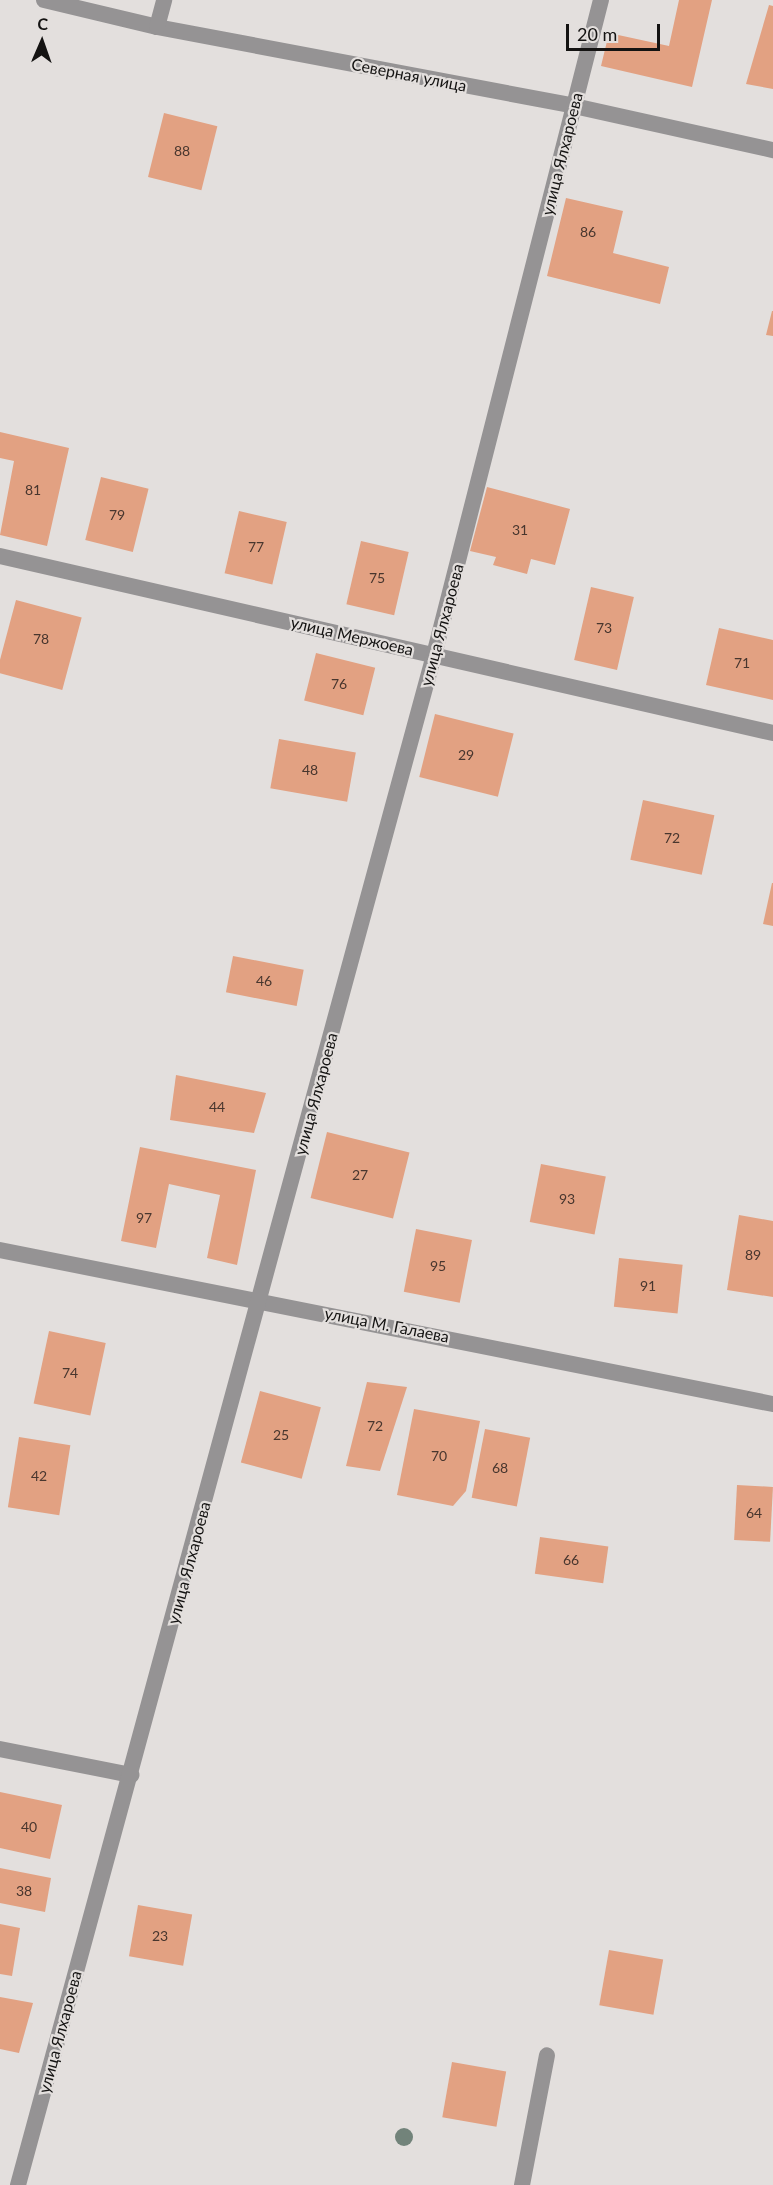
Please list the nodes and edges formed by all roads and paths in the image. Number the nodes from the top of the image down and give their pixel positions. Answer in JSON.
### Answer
{"nodes":[{"id":1,"x":44,"y":0,"type":"edge"},
{"id":2,"x":164,"y":0,"type":"edge"},
{"id":3,"x":602,"y":0,"type":"edge"},
{"id":4,"x":157,"y":27,"type":"junction"},
{"id":5,"x":574,"y":106,"type":"junction"},
{"id":6,"x":773,"y":150,"type":"edge"},
{"id":7,"x":0,"y":556,"type":"edge"},
{"id":8,"x":434,"y":655,"type":"junction"},
{"id":9,"x":773,"y":733,"type":"edge"},
{"id":10,"x":0,"y":1250,"type":"edge"},
{"id":11,"x":260,"y":1300,"type":"junction"},
{"id":12,"x":773,"y":1404,"type":"edge"},
{"id":13,"x":0,"y":1749,"type":"edge"},
{"id":14,"x":131,"y":1775,"type":"junction"},
{"id":15,"x":547,"y":2055,"type":"dead end"},
{"id":16,"x":18,"y":2185,"type":"edge"},
{"id":17,"x":522,"y":2185,"type":"edge"}],
"edges":[{"from":1,"to":4,"type":"street","name":"Северная улица"},
{"from":2,"to":4,"type":"street"},
{"from":3,"to":5,"type":"street","name":"улица Ялхароева"},
{"from":4,"to":5,"type":"street","name":"Северная улица"},
{"from":5,"to":6,"type":"street","name":"Северная улица"},
{"from":5,"to":8,"type":"street","name":"улица Ялхароева"},
{"from":7,"to":8,"type":"street","name":"улица Мержоева"},
{"from":8,"to":9,"type":"street","name":"улица Мержоева"},
{"from":8,"to":11,"type":"street","name":"улица Ялхароева"},
{"from":10,"to":11,"type":"street","name":"улица М. Галаева"},
{"from":11,"to":12,"type":"street","name":"улица М. Галаева"},
{"from":11,"to":14,"type":"street","name":"улица Ялхароева"},
{"from":13,"to":14,"type":"street"},
{"from":14,"to":16,"type":"street","name":"улица Ялхароева"},
{"from":15,"to":17,"type":"street"}]}
